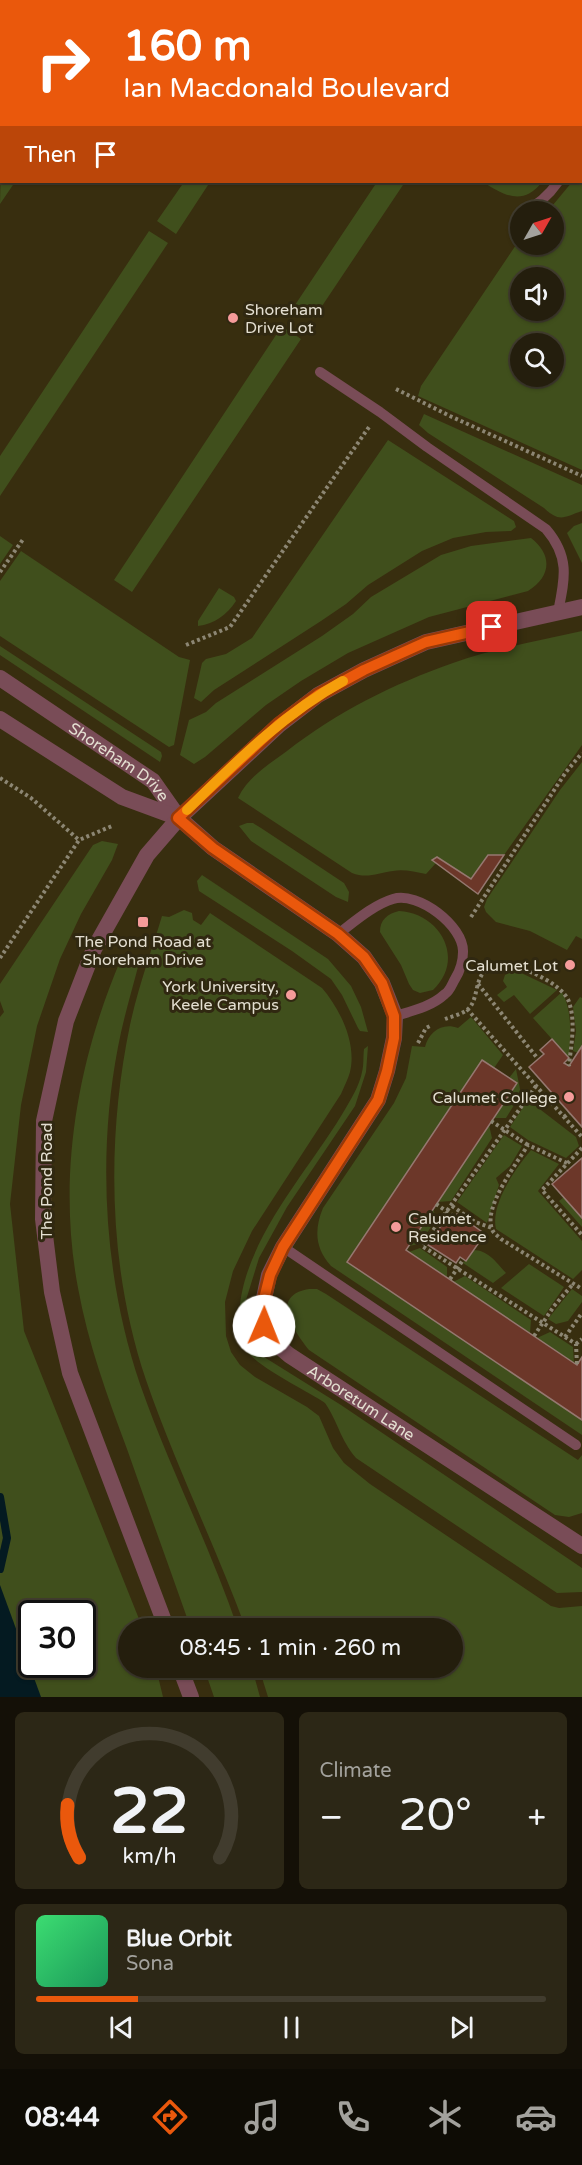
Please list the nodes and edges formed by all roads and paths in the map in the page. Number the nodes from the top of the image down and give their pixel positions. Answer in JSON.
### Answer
{"nodes":[{"id":1,"x":557,"y":183,"type":"edge"},
{"id":2,"x":541,"y":201,"type":"edge"},
{"id":3,"x":320,"y":372,"type":"dead end"},
{"id":4,"x":396,"y":389,"type":"dead end"},
{"id":5,"x":380,"y":412,"type":"junction"},
{"id":6,"x":582,"y":476,"type":"edge"},
{"id":7,"x":24,"y":538,"type":"dead end"},
{"id":8,"x":0,"y":572,"type":"edge"},
{"id":9,"x":582,"y":607,"type":"edge"},
{"id":10,"x":558,"y":612,"type":"junction"},
{"id":11,"x":186,"y":645,"type":"dead end"},
{"id":12,"x":0,"y":678,"type":"edge"},
{"id":13,"x":0,"y":719,"type":"edge"},
{"id":14,"x":582,"y":753,"type":"edge"},
{"id":15,"x":0,"y":778,"type":"edge"},
{"id":16,"x":178,"y":818,"type":"junction"},
{"id":17,"x":112,"y":826,"type":"dead end"},
{"id":18,"x":79,"y":840,"type":"junction"},
{"id":19,"x":471,"y":916,"type":"dead end"},
{"id":20,"x":338,"y":934,"type":"junction"},
{"id":21,"x":0,"y":958,"type":"edge"},
{"id":22,"x":478,"y":984,"type":"junction"},
{"id":23,"x":467,"y":1009,"type":"junction"},
{"id":24,"x":394,"y":1016,"type":"junction"},
{"id":25,"x":442,"y":1020,"type":"dead end"},
{"id":26,"x":435,"y":1023,"type":"dead end"},
{"id":27,"x":418,"y":1043,"type":"dead end"},
{"id":28,"x":538,"y":1059,"type":"dead end"},
{"id":29,"x":569,"y":1066,"type":"dead end"},
{"id":30,"x":536,"y":1086,"type":"junction"},
{"id":31,"x":569,"y":1113,"type":"dead end"},
{"id":32,"x":564,"y":1117,"type":"junction"},
{"id":33,"x":491,"y":1121,"type":"dead end"},
{"id":34,"x":582,"y":1137,"type":"edge"},
{"id":35,"x":528,"y":1144,"type":"junction"},
{"id":36,"x":582,"y":1148,"type":"edge"},
{"id":37,"x":567,"y":1164,"type":"junction"},
{"id":38,"x":436,"y":1204,"type":"dead end"},
{"id":39,"x":452,"y":1206,"type":"junction"},
{"id":40,"x":455,"y":1217,"type":"dead end"},
{"id":41,"x":492,"y":1227,"type":"junction"},
{"id":42,"x":582,"y":1235,"type":"edge"},
{"id":43,"x":283,"y":1247,"type":"junction"},
{"id":44,"x":463,"y":1260,"type":"dead end"},
{"id":45,"x":450,"y":1279,"type":"dead end"},
{"id":46,"x":573,"y":1284,"type":"junction"},
{"id":47,"x":582,"y":1289,"type":"edge"},
{"id":48,"x":582,"y":1313,"type":"edge"},
{"id":49,"x":534,"y":1336,"type":"dead end"},
{"id":50,"x":565,"y":1337,"type":"junction"},
{"id":51,"x":582,"y":1339,"type":"edge"},
{"id":52,"x":576,"y":1344,"type":"junction"},
{"id":53,"x":577,"y":1365,"type":"dead end"},
{"id":54,"x":576,"y":1445,"type":"dead end"},
{"id":55,"x":581,"y":1542,"type":"edge"},
{"id":56,"x":163,"y":1618,"type":"edge"},
{"id":57,"x":183,"y":1678,"type":"edge"},
{"id":58,"x":190,"y":1697,"type":"edge"}],
"edges":[{"from":1,"to":2,"type":"lane"},
{"from":3,"to":5,"type":"lane"},
{"from":4,"to":6,"type":"path"},
{"from":5,"to":10,"type":"lane"},
{"from":5,"to":11,"type":"path"},
{"from":7,"to":8,"type":"path"},
{"from":9,"to":10,"type":"street","name":"The Pond Road"},
{"from":10,"to":16,"type":"street","name":"The Pond Road"},
{"from":12,"to":16,"type":"street","name":"Shoreham Drive"},
{"from":13,"to":16,"type":"street","name":"Shoreham Drive"},
{"from":14,"to":19,"type":"path"},
{"from":15,"to":18,"type":"path"},
{"from":16,"to":20,"type":"street","name":"Arboretum Lane"},
{"from":16,"to":56,"type":"street","name":"The Pond Road"},
{"from":17,"to":18,"type":"path"},
{"from":18,"to":21,"type":"path"},
{"from":20,"to":24,"type":"street","name":"Arboretum Lane"},
{"from":20,"to":24,"type":"lane"},
{"from":22,"to":23,"type":"path"},
{"from":22,"to":28,"type":"path"},
{"from":22,"to":29,"type":"path"},
{"from":23,"to":25,"type":"path"},
{"from":23,"to":30,"type":"path"},
{"from":24,"to":43,"type":"street","name":"Arboretum Lane"},
{"from":26,"to":27,"type":"path"},
{"from":30,"to":32,"type":"path"},
{"from":30,"to":39,"type":"path"},
{"from":31,"to":32,"type":"path"},
{"from":32,"to":34,"type":"path"},
{"from":33,"to":35,"type":"path","bridge":true},
{"from":35,"to":37,"type":"path"},
{"from":35,"to":41,"type":"path"},
{"from":36,"to":37,"type":"path"},
{"from":37,"to":42,"type":"path"},
{"from":38,"to":40,"type":"path","bridge":true},
{"from":39,"to":41,"type":"path"},
{"from":39,"to":50,"type":"path"},
{"from":41,"to":46,"type":"path"},
{"from":43,"to":54,"type":"lane"},
{"from":43,"to":55,"type":"street","name":"Arboretum Lane"},
{"from":44,"to":45,"type":"path","bridge":true},
{"from":46,"to":47,"type":"path"},
{"from":46,"to":49,"type":"path","bridge":true},
{"from":48,"to":50,"type":"path"},
{"from":50,"to":52,"type":"path"},
{"from":51,"to":52,"type":"path"},
{"from":52,"to":53,"type":"path"},
{"from":57,"to":58,"type":"street"}]}
